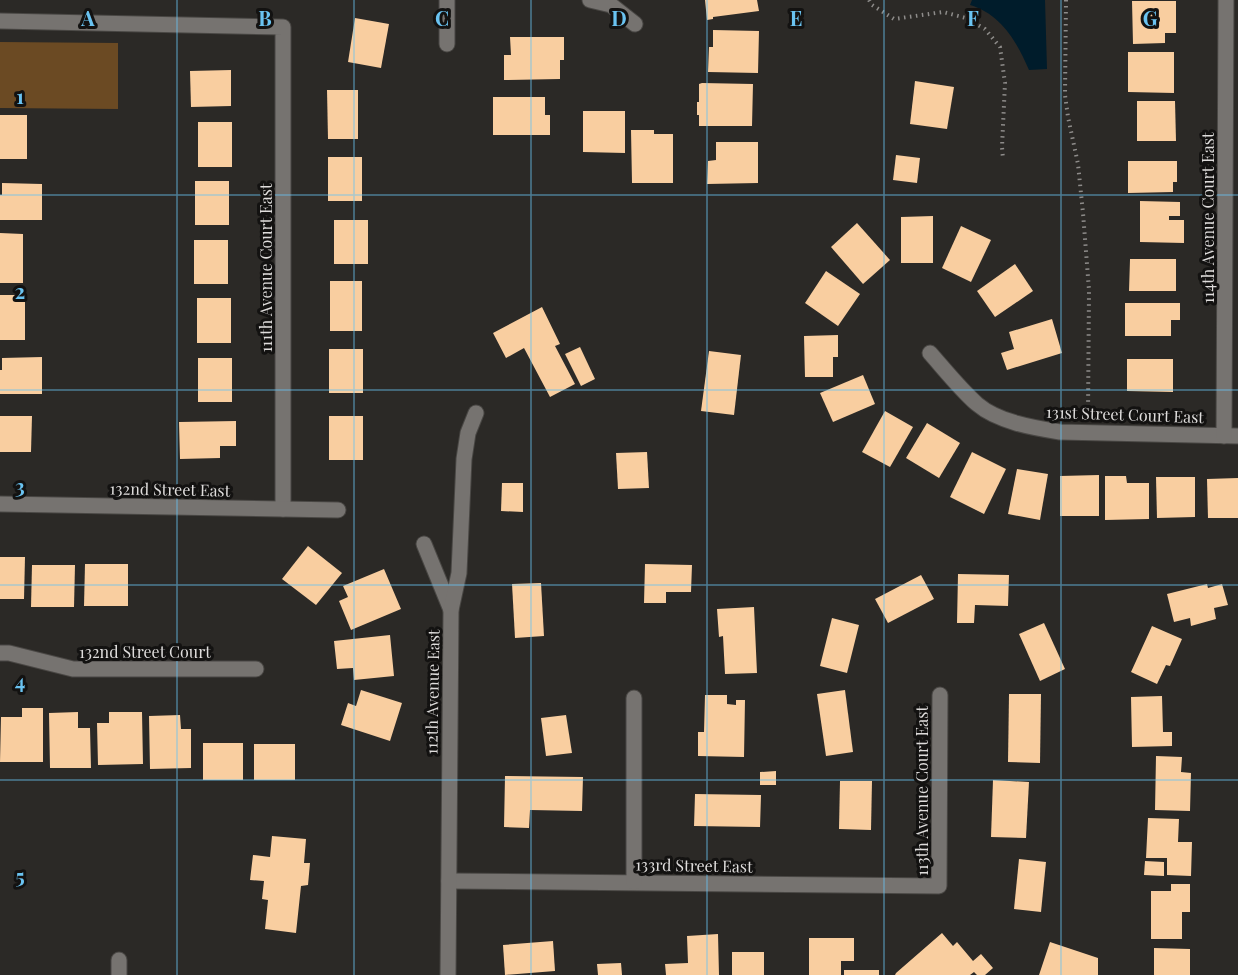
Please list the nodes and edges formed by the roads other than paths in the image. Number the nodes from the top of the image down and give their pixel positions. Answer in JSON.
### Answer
{"nodes":[{"id":1,"x":447,"y":0,"type":"edge"},
{"id":2,"x":590,"y":0,"type":"edge"},
{"id":3,"x":1230,"y":1,"type":"edge"},
{"id":4,"x":0,"y":21,"type":"edge"},
{"id":5,"x":635,"y":24,"type":"dead end"},
{"id":6,"x":447,"y":44,"type":"dead end"},
{"id":7,"x":1232,"y":205,"type":"edge"},
{"id":8,"x":930,"y":353,"type":"dead end"},
{"id":9,"x":476,"y":413,"type":"dead end"},
{"id":10,"x":1231,"y":436,"type":"edge"},
{"id":11,"x":0,"y":504,"type":"edge"},
{"id":12,"x":283,"y":509,"type":"junction"},
{"id":13,"x":338,"y":510,"type":"dead end"},
{"id":14,"x":424,"y":544,"type":"dead end"},
{"id":15,"x":451,"y":610,"type":"junction"},
{"id":16,"x":0,"y":653,"type":"edge"},
{"id":17,"x":256,"y":669,"type":"dead end"},
{"id":18,"x":940,"y":695,"type":"dead end"},
{"id":19,"x":634,"y":698,"type":"dead end"},
{"id":20,"x":448,"y":881,"type":"junction"},
{"id":21,"x":634,"y":882,"type":"junction"},
{"id":22,"x":939,"y":886,"type":"joint"},
{"id":23,"x":448,"y":975,"type":"edge"}],
"edges":[{"from":1,"to":6,"type":"street"},
{"from":2,"to":5,"type":"street"},
{"from":3,"to":7,"type":"street","name":"114th Avenue Court East"},
{"from":4,"to":12,"type":"street","name":"111th Avenue Court East"},
{"from":7,"to":10,"type":"street","name":"114th Avenue Court East"},
{"from":8,"to":10,"type":"street","name":"131st Street Court East"},
{"from":9,"to":15,"type":"street","name":"112th Avenue East"},
{"from":11,"to":12,"type":"street","name":"132nd Street East"},
{"from":12,"to":13,"type":"street","name":"132nd Street East"},
{"from":14,"to":15,"type":"street"},
{"from":15,"to":20,"type":"street","name":"112th Avenue East"},
{"from":16,"to":17,"type":"street","name":"132nd Street Court"},
{"from":18,"to":22,"type":"street","name":"113th Avenue Court East"},
{"from":19,"to":21,"type":"street"},
{"from":20,"to":21,"type":"street","name":"133rd Street East"},
{"from":20,"to":23,"type":"street","name":"112th Avenue East"},
{"from":21,"to":22,"type":"street","name":"133rd Street East"}]}
